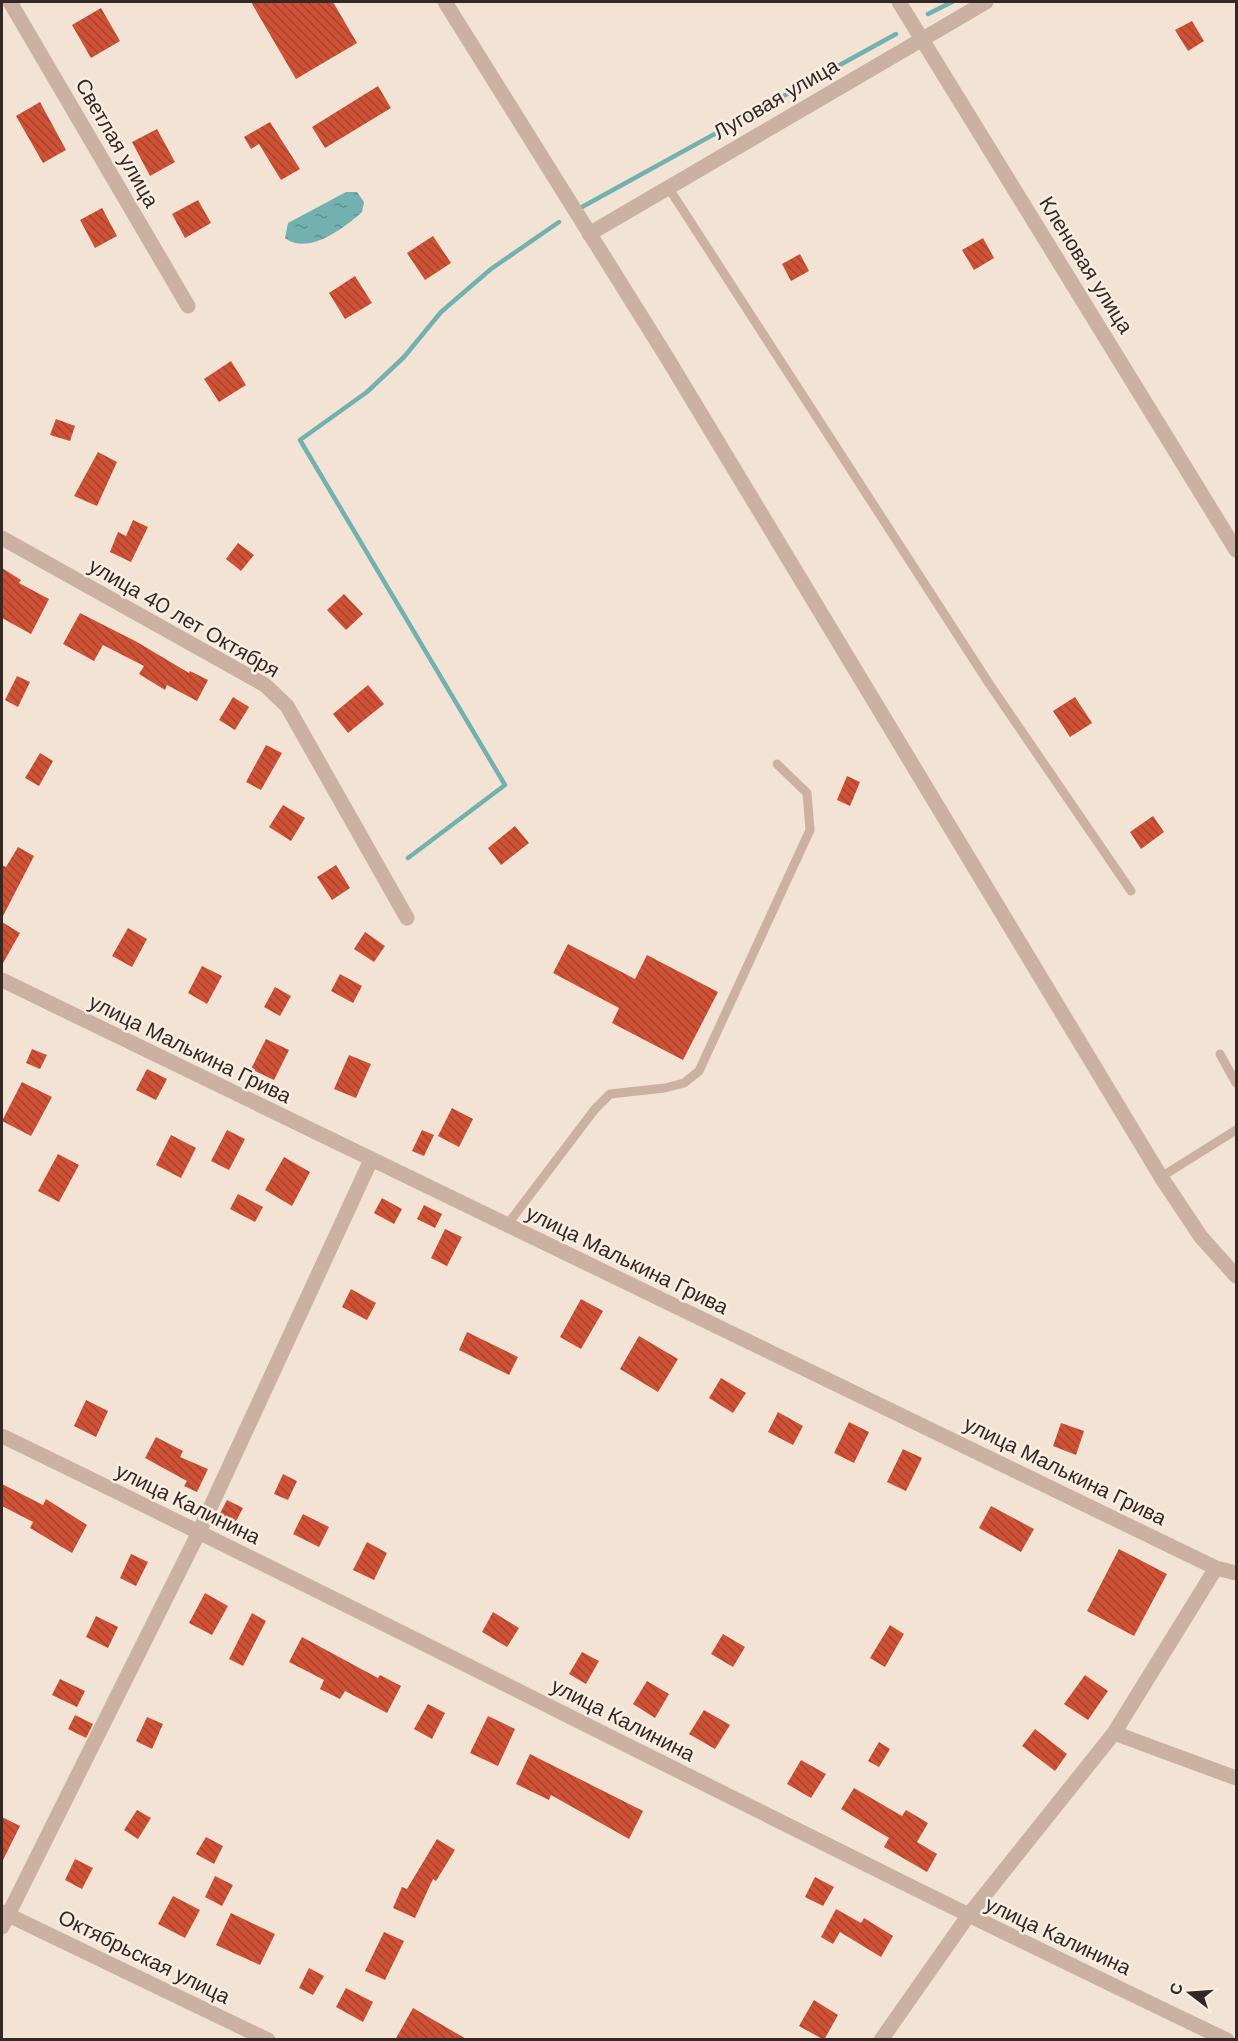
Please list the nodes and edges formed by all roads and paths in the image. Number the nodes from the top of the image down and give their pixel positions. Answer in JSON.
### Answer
{"nodes":[{"id":1,"x":10,"y":2,"type":"edge"},
{"id":2,"x":445,"y":2,"type":"edge"},
{"id":3,"x":899,"y":2,"type":"edge"},
{"id":4,"x":986,"y":2,"type":"edge"},
{"id":5,"x":922,"y":38,"type":"junction"},
{"id":6,"x":668,"y":187,"type":"junction"},
{"id":7,"x":589,"y":234,"type":"junction"},
{"id":8,"x":188,"y":306,"type":"dead end"},
{"id":9,"x":2,"y":538,"type":"edge"},
{"id":10,"x":1236,"y":550,"type":"edge"},
{"id":11,"x":777,"y":764,"type":"dead end"},
{"id":12,"x":1131,"y":891,"type":"dead end"},
{"id":13,"x":407,"y":918,"type":"dead end"},
{"id":14,"x":2,"y":980,"type":"edge"},
{"id":15,"x":1220,"y":1054,"type":"dead end"},
{"id":16,"x":1236,"y":1083,"type":"edge"},
{"id":17,"x":1236,"y":1130,"type":"edge"},
{"id":18,"x":370,"y":1160,"type":"junction"},
{"id":19,"x":1161,"y":1177,"type":"junction"},
{"id":20,"x":507,"y":1225,"type":"junction"},
{"id":21,"x":1236,"y":1276,"type":"edge"},
{"id":22,"x":2,"y":1436,"type":"edge"},
{"id":23,"x":199,"y":1532,"type":"junction"},
{"id":24,"x":1216,"y":1568,"type":"junction"},
{"id":25,"x":1236,"y":1573,"type":"edge"},
{"id":26,"x":1114,"y":1733,"type":"junction"},
{"id":27,"x":1236,"y":1778,"type":"edge"},
{"id":28,"x":968,"y":1916,"type":"junction"},
{"id":29,"x":4,"y":1918,"type":"edge"},
{"id":30,"x":268,"y":2040,"type":"edge"},
{"id":31,"x":881,"y":2040,"type":"edge"},
{"id":32,"x":1227,"y":2040,"type":"edge"}],
"edges":[{"from":1,"to":8,"type":"street","name":"Светлая улица"},
{"from":2,"to":7,"type":"street"},
{"from":3,"to":5,"type":"street","name":"Кленовая улица"},
{"from":4,"to":5,"type":"street","name":"Луговая улица"},
{"from":5,"to":6,"type":"street","name":"Луговая улица"},
{"from":5,"to":10,"type":"street","name":"Кленовая улица"},
{"from":6,"to":7,"type":"street","name":"Луговая улица"},
{"from":6,"to":12,"type":"lane"},
{"from":7,"to":19,"type":"street"},
{"from":9,"to":13,"type":"street","name":"улица 40 лет Октября"},
{"from":11,"to":20,"type":"lane"},
{"from":14,"to":18,"type":"street","name":"улица Малькина Грива"},
{"from":15,"to":16,"type":"lane"},
{"from":17,"to":19,"type":"lane"},
{"from":18,"to":20,"type":"street","name":"улица Малькина Грива"},
{"from":18,"to":23,"type":"street"},
{"from":19,"to":21,"type":"street"},
{"from":20,"to":24,"type":"street","name":"улица Малькина Грива"},
{"from":22,"to":23,"type":"street","name":"улица Калинина"},
{"from":23,"to":28,"type":"street","name":"улица Калинина"},
{"from":23,"to":29,"type":"street"},
{"from":24,"to":25,"type":"street","name":"улица Малькина Грива"},
{"from":24,"to":26,"type":"street"},
{"from":26,"to":27,"type":"street"},
{"from":26,"to":28,"type":"street"},
{"from":28,"to":31,"type":"street"},
{"from":28,"to":32,"type":"street","name":"улица Калинина"},
{"from":29,"to":30,"type":"street","name":"Октябрьская улица"}]}
